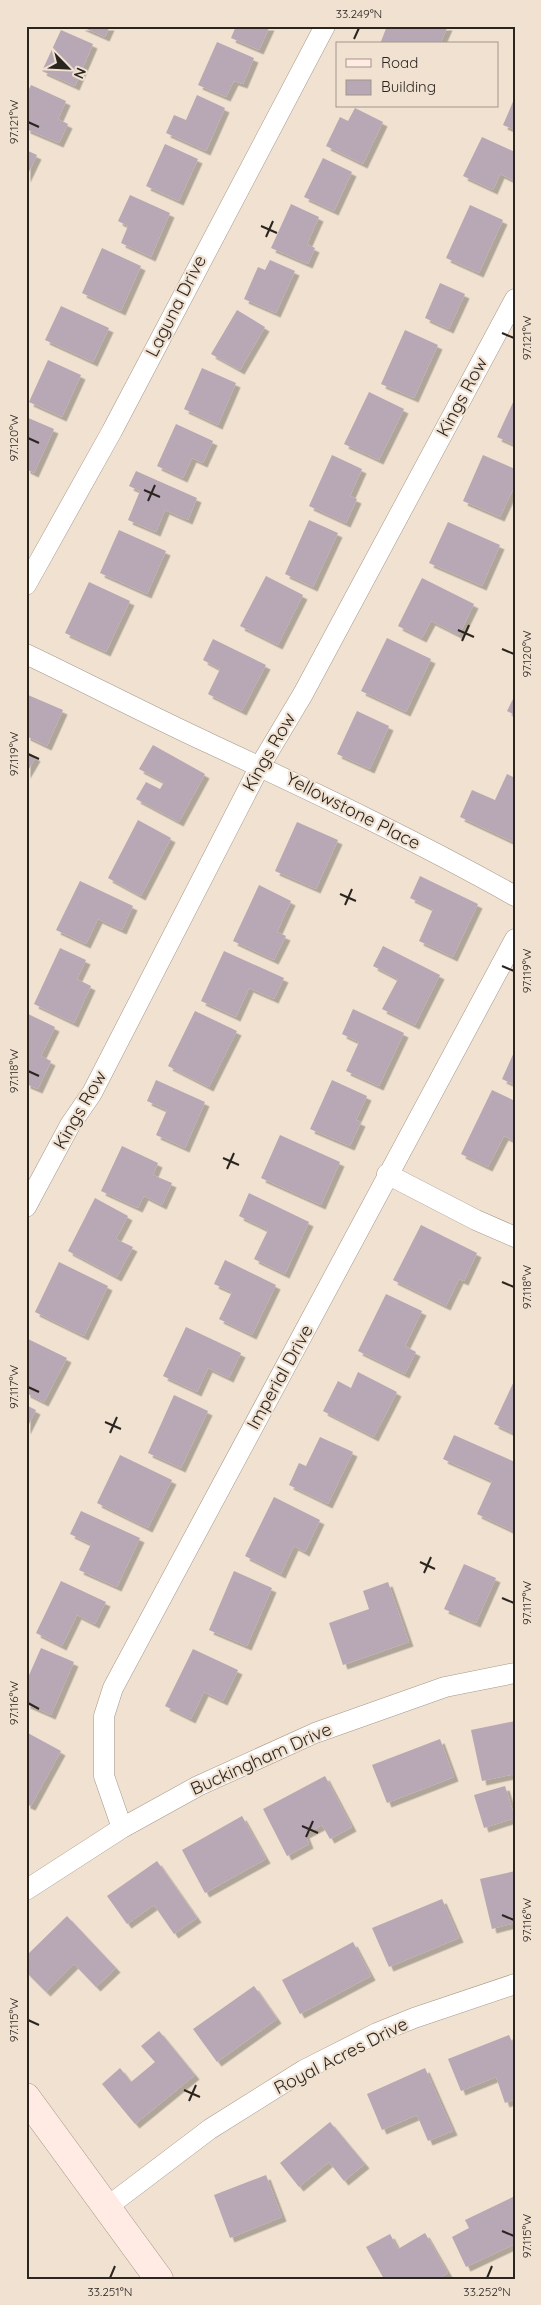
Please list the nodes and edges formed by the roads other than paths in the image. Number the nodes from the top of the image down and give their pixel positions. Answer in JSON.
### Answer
{"nodes":[{"id":1,"x":325,"y":26,"type":"edge"},
{"id":2,"x":515,"y":299,"type":"edge"},
{"id":3,"x":26,"y":584,"type":"edge"},
{"id":4,"x":26,"y":654,"type":"edge"},
{"id":5,"x":260,"y":766,"type":"junction"},
{"id":6,"x":515,"y":896,"type":"edge"},
{"id":7,"x":515,"y":939,"type":"edge"},
{"id":8,"x":387,"y":1174,"type":"junction"},
{"id":9,"x":26,"y":1207,"type":"edge"},
{"id":10,"x":515,"y":1237,"type":"edge"},
{"id":11,"x":515,"y":1673,"type":"edge"},
{"id":12,"x":122,"y":1828,"type":"junction"},
{"id":13,"x":26,"y":1890,"type":"edge"},
{"id":14,"x":515,"y":1984,"type":"edge"},
{"id":15,"x":26,"y":2097,"type":"edge"},
{"id":16,"x":107,"y":2207,"type":"junction"},
{"id":17,"x":159,"y":2279,"type":"edge"}],
"edges":[{"from":1,"to":3,"type":"street","name":"Laguna Drive"},
{"from":2,"to":5,"type":"street","name":"Kings Row"},
{"from":4,"to":5,"type":"street","name":"Yellowstone Place"},
{"from":5,"to":6,"type":"street","name":"Yellowstone Place"},
{"from":5,"to":9,"type":"street","name":"Kings Row"},
{"from":7,"to":8,"type":"street","name":"Imperial Drive"},
{"from":8,"to":10,"type":"street"},
{"from":8,"to":12,"type":"street","name":"Imperial Drive"},
{"from":11,"to":12,"type":"street","name":"Buckingham Drive"},
{"from":12,"to":13,"type":"street","name":"Buckingham Drive"},
{"from":14,"to":16,"type":"street","name":"Royal Acres Drive"},
{"from":15,"to":16,"type":"main road"},
{"from":16,"to":17,"type":"main road"}]}
